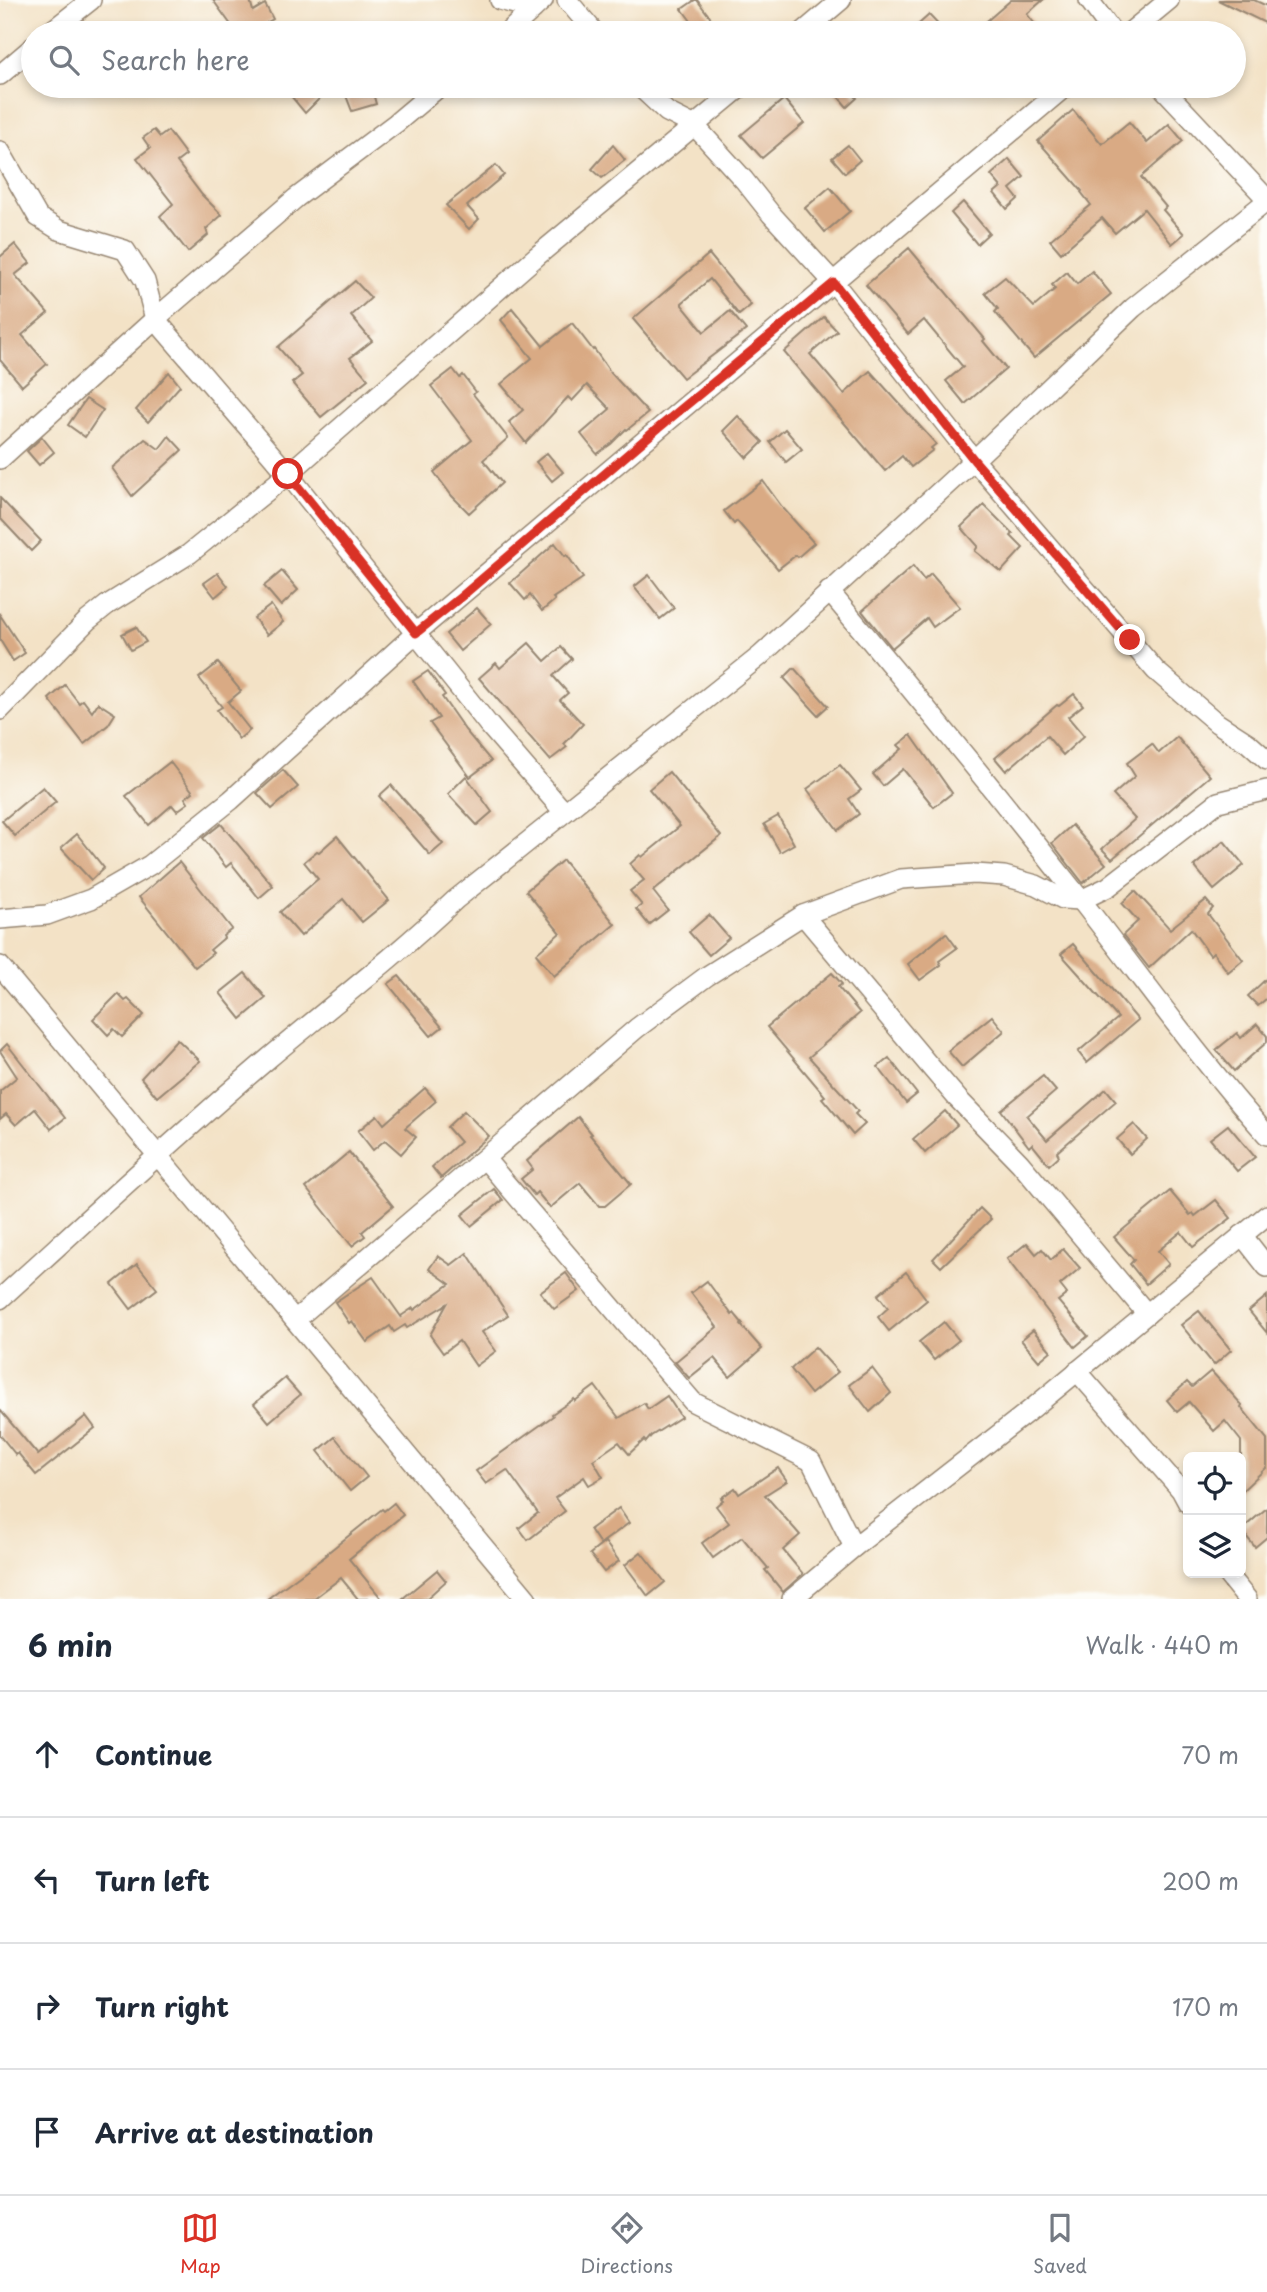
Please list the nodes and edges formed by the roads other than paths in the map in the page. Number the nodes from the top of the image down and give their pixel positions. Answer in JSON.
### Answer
{"nodes":[{"id":1,"x":91,"y":0,"type":"edge"},
{"id":2,"x":500,"y":0,"type":"edge"},
{"id":3,"x":567,"y":0,"type":"edge"},
{"id":4,"x":841,"y":0,"type":"edge"},
{"id":5,"x":1089,"y":0,"type":"edge"},
{"id":6,"x":1169,"y":0,"type":"edge"},
{"id":7,"x":538,"y":5,"type":"edge"},
{"id":8,"x":64,"y":21,"type":"edge"},
{"id":9,"x":520,"y":21,"type":"edge"},
{"id":10,"x":585,"y":21,"type":"edge"},
{"id":11,"x":817,"y":21,"type":"edge"},
{"id":12,"x":1104,"y":21,"type":"edge"},
{"id":13,"x":1144,"y":21,"type":"edge"},
{"id":14,"x":21,"y":57,"type":"edge"},
{"id":15,"x":0,"y":75,"type":"edge"},
{"id":16,"x":426,"y":98,"type":"edge"},
{"id":17,"x":652,"y":98,"type":"edge"},
{"id":18,"x":728,"y":98,"type":"edge"},
{"id":19,"x":1052,"y":98,"type":"edge"},
{"id":20,"x":1172,"y":98,"type":"edge"},
{"id":21,"x":695,"y":126,"type":"junction"},
{"id":22,"x":0,"y":151,"type":"edge"},
{"id":23,"x":1267,"y":200,"type":"edge"},
{"id":24,"x":834,"y":283,"type":"junction"},
{"id":25,"x":155,"y":319,"type":"junction"},
{"id":26,"x":0,"y":459,"type":"edge"},
{"id":27,"x":974,"y":460,"type":"junction"},
{"id":28,"x":288,"y":474,"type":"junction"},
{"id":29,"x":829,"y":591,"type":"junction"},
{"id":30,"x":416,"y":633,"type":"junction"},
{"id":31,"x":0,"y":710,"type":"edge"},
{"id":32,"x":1267,"y":760,"type":"edge"},
{"id":33,"x":1267,"y":790,"type":"edge"},
{"id":34,"x":564,"y":812,"type":"junction"},
{"id":35,"x":1080,"y":900,"type":"junction"},
{"id":36,"x":803,"y":915,"type":"junction"},
{"id":37,"x":0,"y":919,"type":"edge"},
{"id":38,"x":0,"y":967,"type":"edge"},
{"id":39,"x":1267,"y":1135,"type":"edge"},
{"id":40,"x":158,"y":1155,"type":"junction"},
{"id":41,"x":485,"y":1159,"type":"junction"},
{"id":42,"x":1267,"y":1215,"type":"edge"},
{"id":43,"x":1242,"y":1235,"type":"junction"},
{"id":44,"x":1267,"y":1267,"type":"edge"},
{"id":45,"x":0,"y":1299,"type":"edge"},
{"id":46,"x":1147,"y":1314,"type":"junction"},
{"id":47,"x":295,"y":1320,"type":"junction"},
{"id":48,"x":1077,"y":1371,"type":"junction"},
{"id":49,"x":1183,"y":1494,"type":"edge"},
{"id":50,"x":853,"y":1547,"type":"junction"},
{"id":51,"x":1230,"y":1578,"type":"edge"},
{"id":52,"x":527,"y":1599,"type":"edge"},
{"id":53,"x":792,"y":1599,"type":"edge"},
{"id":54,"x":1247,"y":1599,"type":"edge"}],
"edges":[{"from":1,"to":8,"type":"street"},
{"from":2,"to":7,"type":"street"},
{"from":3,"to":10,"type":"street"},
{"from":4,"to":11,"type":"street"},
{"from":5,"to":12,"type":"street"},
{"from":6,"to":13,"type":"street"},
{"from":7,"to":9,"type":"street"},
{"from":14,"to":15,"type":"street"},
{"from":16,"to":25,"type":"street"},
{"from":17,"to":21,"type":"street"},
{"from":18,"to":21,"type":"street"},
{"from":19,"to":24,"type":"street"},
{"from":20,"to":23,"type":"street"},
{"from":21,"to":24,"type":"street"},
{"from":21,"to":28,"type":"street"},
{"from":22,"to":25,"type":"street"},
{"from":23,"to":27,"type":"street"},
{"from":24,"to":27,"type":"street"},
{"from":24,"to":30,"type":"street"},
{"from":25,"to":26,"type":"street"},
{"from":25,"to":28,"type":"street"},
{"from":27,"to":29,"type":"street"},
{"from":27,"to":32,"type":"street"},
{"from":28,"to":30,"type":"street"},
{"from":28,"to":31,"type":"street"},
{"from":29,"to":34,"type":"street"},
{"from":29,"to":35,"type":"street"},
{"from":30,"to":34,"type":"street"},
{"from":30,"to":37,"type":"street"},
{"from":33,"to":35,"type":"street"},
{"from":34,"to":40,"type":"street"},
{"from":35,"to":36,"type":"street"},
{"from":35,"to":39,"type":"street"},
{"from":36,"to":41,"type":"street"},
{"from":36,"to":46,"type":"street"},
{"from":38,"to":40,"type":"street"},
{"from":40,"to":45,"type":"street"},
{"from":40,"to":47,"type":"street"},
{"from":41,"to":47,"type":"street"},
{"from":41,"to":50,"type":"street"},
{"from":42,"to":43,"type":"street"},
{"from":43,"to":44,"type":"street"},
{"from":43,"to":46,"type":"street"},
{"from":46,"to":48,"type":"street"},
{"from":47,"to":52,"type":"street"},
{"from":48,"to":49,"type":"street"},
{"from":48,"to":50,"type":"street"},
{"from":50,"to":53,"type":"street"},
{"from":51,"to":54,"type":"street"}]}
